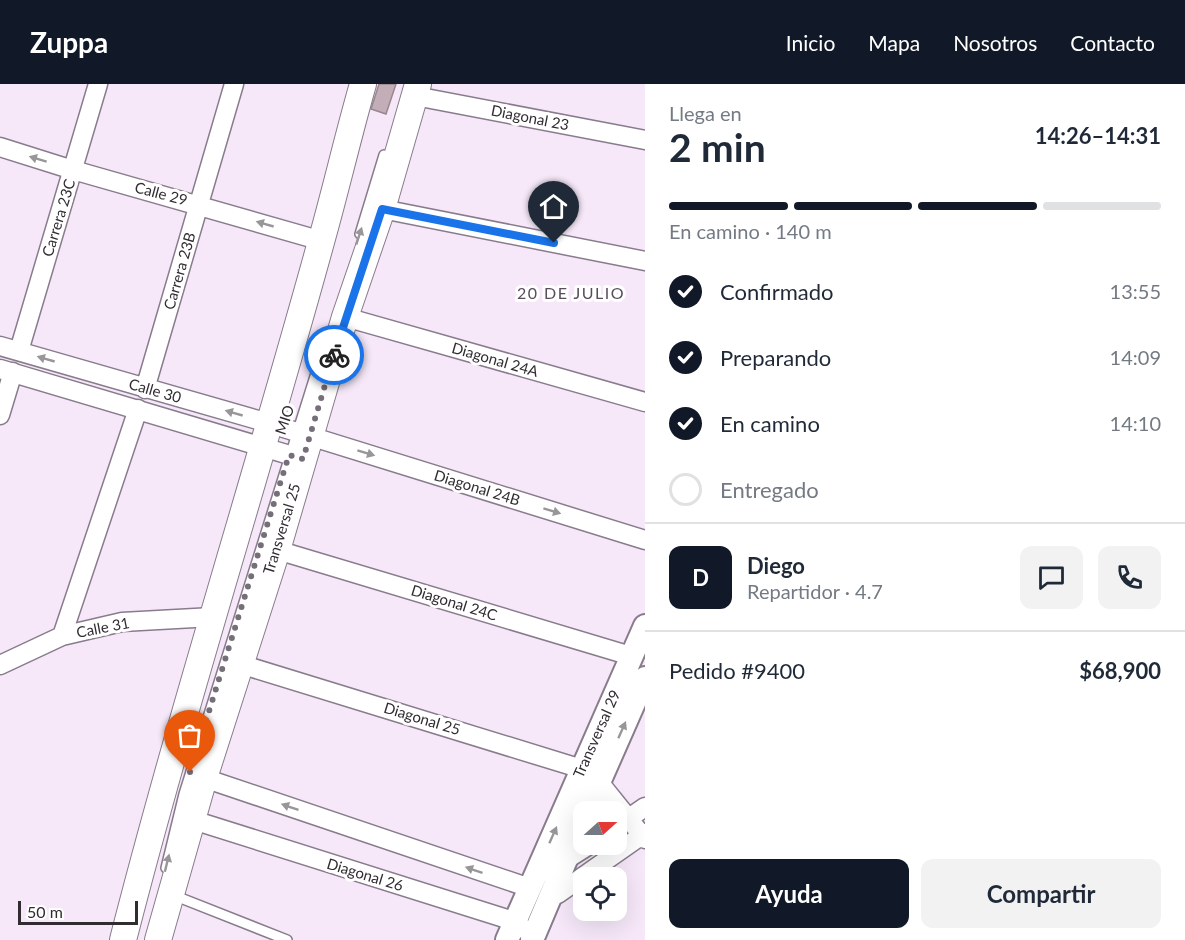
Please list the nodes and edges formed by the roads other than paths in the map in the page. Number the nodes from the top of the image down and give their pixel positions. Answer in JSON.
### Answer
{"nodes":[{"id":1,"x":98,"y":84,"type":"edge"},
{"id":2,"x":234,"y":84,"type":"edge"},
{"id":3,"x":363,"y":84,"type":"edge"},
{"id":4,"x":372,"y":84,"type":"edge"},
{"id":5,"x":416,"y":90,"type":"edge"},
{"id":6,"x":645,"y":140,"type":"edge"},
{"id":7,"x":0,"y":147,"type":"edge"},
{"id":8,"x":386,"y":150,"type":"dead end"},
{"id":9,"x":73,"y":170,"type":"junction"},
{"id":10,"x":199,"y":205,"type":"junction"},
{"id":11,"x":382,"y":209,"type":"junction"},
{"id":12,"x":359,"y":239,"type":"dead end"},
{"id":13,"x":322,"y":241,"type":"junction"},
{"id":14,"x":645,"y":261,"type":"edge"},
{"id":15,"x":345,"y":317,"type":"junction"},
{"id":16,"x":5,"y":347,"type":"edge"},
{"id":17,"x":320,"y":361,"type":"dead end"},
{"id":18,"x":6,"y":370,"type":"edge"},
{"id":19,"x":145,"y":389,"type":"junction"},
{"id":20,"x":645,"y":402,"type":"edge"},
{"id":21,"x":138,"y":409,"type":"junction"},
{"id":22,"x":0,"y":415,"type":"edge"},
{"id":23,"x":274,"y":425,"type":"junction"},
{"id":24,"x":288,"y":447,"type":"junction"},
{"id":25,"x":645,"y":540,"type":"edge"},
{"id":26,"x":277,"y":550,"type":"junction"},
{"id":27,"x":213,"y":616,"type":"junction"},
{"id":28,"x":645,"y":626,"type":"edge"},
{"id":29,"x":62,"y":636,"type":"junction"},
{"id":30,"x":631,"y":656,"type":"junction"},
{"id":31,"x":0,"y":664,"type":"edge"},
{"id":32,"x":240,"y":664,"type":"junction"},
{"id":33,"x":645,"y":678,"type":"edge"},
{"id":34,"x":591,"y":775,"type":"junction"},
{"id":35,"x":204,"y":778,"type":"junction"},
{"id":36,"x":587,"y":801,"type":"edge"},
{"id":37,"x":608,"y":801,"type":"edge"},
{"id":38,"x":645,"y":807,"type":"edge"},
{"id":39,"x":193,"y":820,"type":"junction"},
{"id":40,"x":627,"y":820,"type":"edge"},
{"id":41,"x":627,"y":826,"type":"edge"},
{"id":42,"x":644,"y":836,"type":"edge"},
{"id":43,"x":573,"y":841,"type":"edge"},
{"id":44,"x":574,"y":855,"type":"edge"},
{"id":45,"x":564,"y":861,"type":"junction"},
{"id":46,"x":168,"y":883,"type":"junction"},
{"id":47,"x":539,"y":892,"type":"junction"},
{"id":48,"x":511,"y":931,"type":"edge"},
{"id":49,"x":154,"y":934,"type":"edge"},
{"id":50,"x":534,"y":939,"type":"edge"},
{"id":51,"x":123,"y":940,"type":"edge"},
{"id":52,"x":134,"y":940,"type":"edge"},
{"id":53,"x":148,"y":940,"type":"edge"},
{"id":54,"x":287,"y":940,"type":"edge"}],
"edges":[{"from":1,"to":9,"type":"street","name":"Carrera 23C"},
{"from":2,"to":10,"type":"street","name":"Carrera 23B"},
{"from":3,"to":13,"type":"main road","name":"Transversal 25"},
{"from":4,"to":23,"type":"lane","name":"MIO"},
{"from":5,"to":6,"type":"street","name":"Diagonal 23"},
{"from":5,"to":11,"type":"main road","name":"Transversal 25"},
{"from":9,"to":7,"type":"street","name":"Calle 29","one_way":true},
{"from":12,"to":8,"type":"lane","one_way":true},
{"from":9,"to":10,"type":"street","name":"Calle 29"},
{"from":9,"to":16,"type":"street","name":"Carrera 23C"},
{"from":13,"to":10,"type":"street","name":"Calle 29","one_way":true},
{"from":10,"to":19,"type":"street","name":"Carrera 23B"},
{"from":11,"to":14,"type":"street"},
{"from":11,"to":15,"type":"main road","name":"Transversal 25"},
{"from":13,"to":23,"type":"main road","name":"Transversal 25"},
{"from":15,"to":20,"type":"street","name":"Diagonal 24A"},
{"from":15,"to":24,"type":"main road","name":"Transversal 25"},
{"from":19,"to":16,"type":"street","name":"Calle 30","one_way":true},
{"from":17,"to":24,"type":"lane","name":"MIO"},
{"from":18,"to":21,"type":"street","name":"Calle 30"},
{"from":18,"to":22,"type":"street"},
{"from":23,"to":19,"type":"street","name":"Calle 30","one_way":true},
{"from":21,"to":24,"type":"street","name":"Calle 30"},
{"from":21,"to":29,"type":"street"},
{"from":23,"to":24,"type":"main road","name":"Transversal 25"},
{"from":24,"to":25,"type":"street","name":"Diagonal 24B","one_way":true},
{"from":24,"to":26,"type":"main road","name":"Transversal 25"},
{"from":24,"to":27,"type":"main road","name":"Transversal 25"},
{"from":46,"to":24,"type":"lane","name":"MIO","one_way":true},
{"from":24,"to":52,"type":"lane","name":"MIO"},
{"from":26,"to":30,"type":"street","name":"Diagonal 24C"},
{"from":26,"to":32,"type":"main road","name":"Transversal 25"},
{"from":27,"to":29,"type":"street","name":"Calle 31"},
{"from":27,"to":51,"type":"main road","name":"Transversal 25"},
{"from":28,"to":30,"type":"street","name":"Transversal 29"},
{"from":29,"to":31,"type":"street","name":"Calle 31"},
{"from":30,"to":34,"type":"street","name":"Transversal 29"},
{"from":32,"to":34,"type":"street","name":"Diagonal 25"},
{"from":32,"to":35,"type":"main road","name":"Transversal 25"},
{"from":34,"to":33,"type":"street","name":"Transversal 29","one_way":true},
{"from":34,"to":36,"type":"street","name":"Transversal 29"},
{"from":34,"to":37,"type":"street"},
{"from":47,"to":34,"type":"street","name":"Transversal 29","one_way":true},
{"from":35,"to":39,"type":"main road","name":"Transversal 25"},
{"from":47,"to":35,"type":"street","one_way":true},
{"from":38,"to":40,"type":"street"},
{"from":39,"to":46,"type":"main road","name":"Transversal 25"},
{"from":39,"to":48,"type":"street","name":"Diagonal 26"},
{"from":41,"to":42,"type":"street"},
{"from":42,"to":47,"type":"street"},
{"from":43,"to":45,"type":"street","name":"Transversal 29"},
{"from":44,"to":45,"type":"street"},
{"from":45,"to":47,"type":"street","name":"Transversal 29"},
{"from":46,"to":49,"type":"main road","name":"Transversal 25"},
{"from":46,"to":54,"type":"lane"},
{"from":47,"to":48,"type":"street","name":"Transversal 29"},
{"from":47,"to":50,"type":"street","name":"Transversal 29"},
{"from":48,"to":50,"type":"street","name":"Diagonal 26"},
{"from":49,"to":53,"type":"lane"}]}
